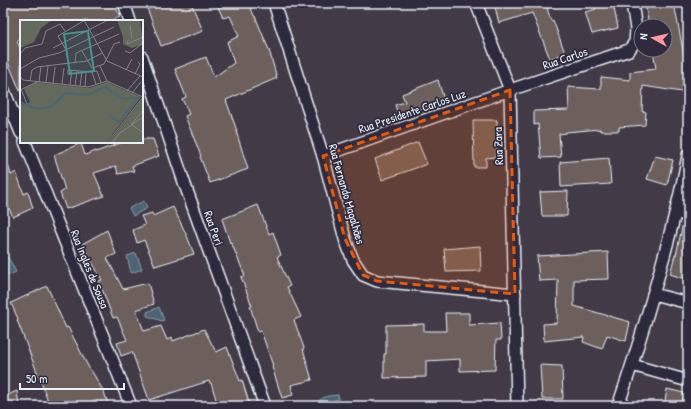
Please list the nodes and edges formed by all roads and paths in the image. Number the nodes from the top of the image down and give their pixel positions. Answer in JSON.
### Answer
{"nodes":[{"id":1,"x":124,"y":3,"type":"edge"},
{"id":2,"x":274,"y":3,"type":"edge"},
{"id":3,"x":476,"y":3,"type":"edge"},
{"id":4,"x":632,"y":3,"type":"edge"},
{"id":5,"x":130,"y":20,"type":"edge"},
{"id":6,"x":143,"y":60,"type":"edge"},
{"id":7,"x":3,"y":88,"type":"edge"},
{"id":8,"x":510,"y":90,"type":"junction"},
{"id":9,"x":20,"y":130,"type":"edge"},
{"id":10,"x":25,"y":143,"type":"edge"},
{"id":11,"x":688,"y":155,"type":"edge"},
{"id":12,"x":323,"y":156,"type":"junction"},
{"id":13,"x":676,"y":212,"type":"junction"},
{"id":14,"x":688,"y":216,"type":"edge"},
{"id":15,"x":515,"y":294,"type":"junction"},
{"id":16,"x":653,"y":294,"type":"junction"},
{"id":17,"x":688,"y":303,"type":"edge"},
{"id":18,"x":632,"y":365,"type":"junction"},
{"id":19,"x":688,"y":381,"type":"edge"},
{"id":20,"x":131,"y":406,"type":"edge"},
{"id":21,"x":265,"y":406,"type":"edge"},
{"id":22,"x":517,"y":406,"type":"edge"},
{"id":23,"x":618,"y":406,"type":"edge"}],
"edges":[{"from":1,"to":5,"type":"street"},
{"from":2,"to":12,"type":"street","name":"Rua Fernando Magalhães"},
{"from":3,"to":8,"type":"street","name":"Rua Zara"},
{"from":4,"to":8,"type":"street","name":"Rua Carlos"},
{"from":6,"to":21,"type":"street","name":"Rua Peri"},
{"from":7,"to":9,"type":"street"},
{"from":8,"to":12,"type":"street","name":"Rua Presidente Carlos Luz"},
{"from":8,"to":15,"type":"street","name":"Rua Zara"},
{"from":10,"to":20,"type":"street","name":"Rua Ingles de Sousa"},
{"from":11,"to":13,"type":"street"},
{"from":12,"to":15,"type":"street","name":"Rua Fernando Magalhães"},
{"from":13,"to":14,"type":"street"},
{"from":13,"to":16,"type":"street"},
{"from":15,"to":22,"type":"street"},
{"from":16,"to":17,"type":"street"},
{"from":16,"to":18,"type":"street"},
{"from":18,"to":19,"type":"street"},
{"from":18,"to":23,"type":"street"}]}
